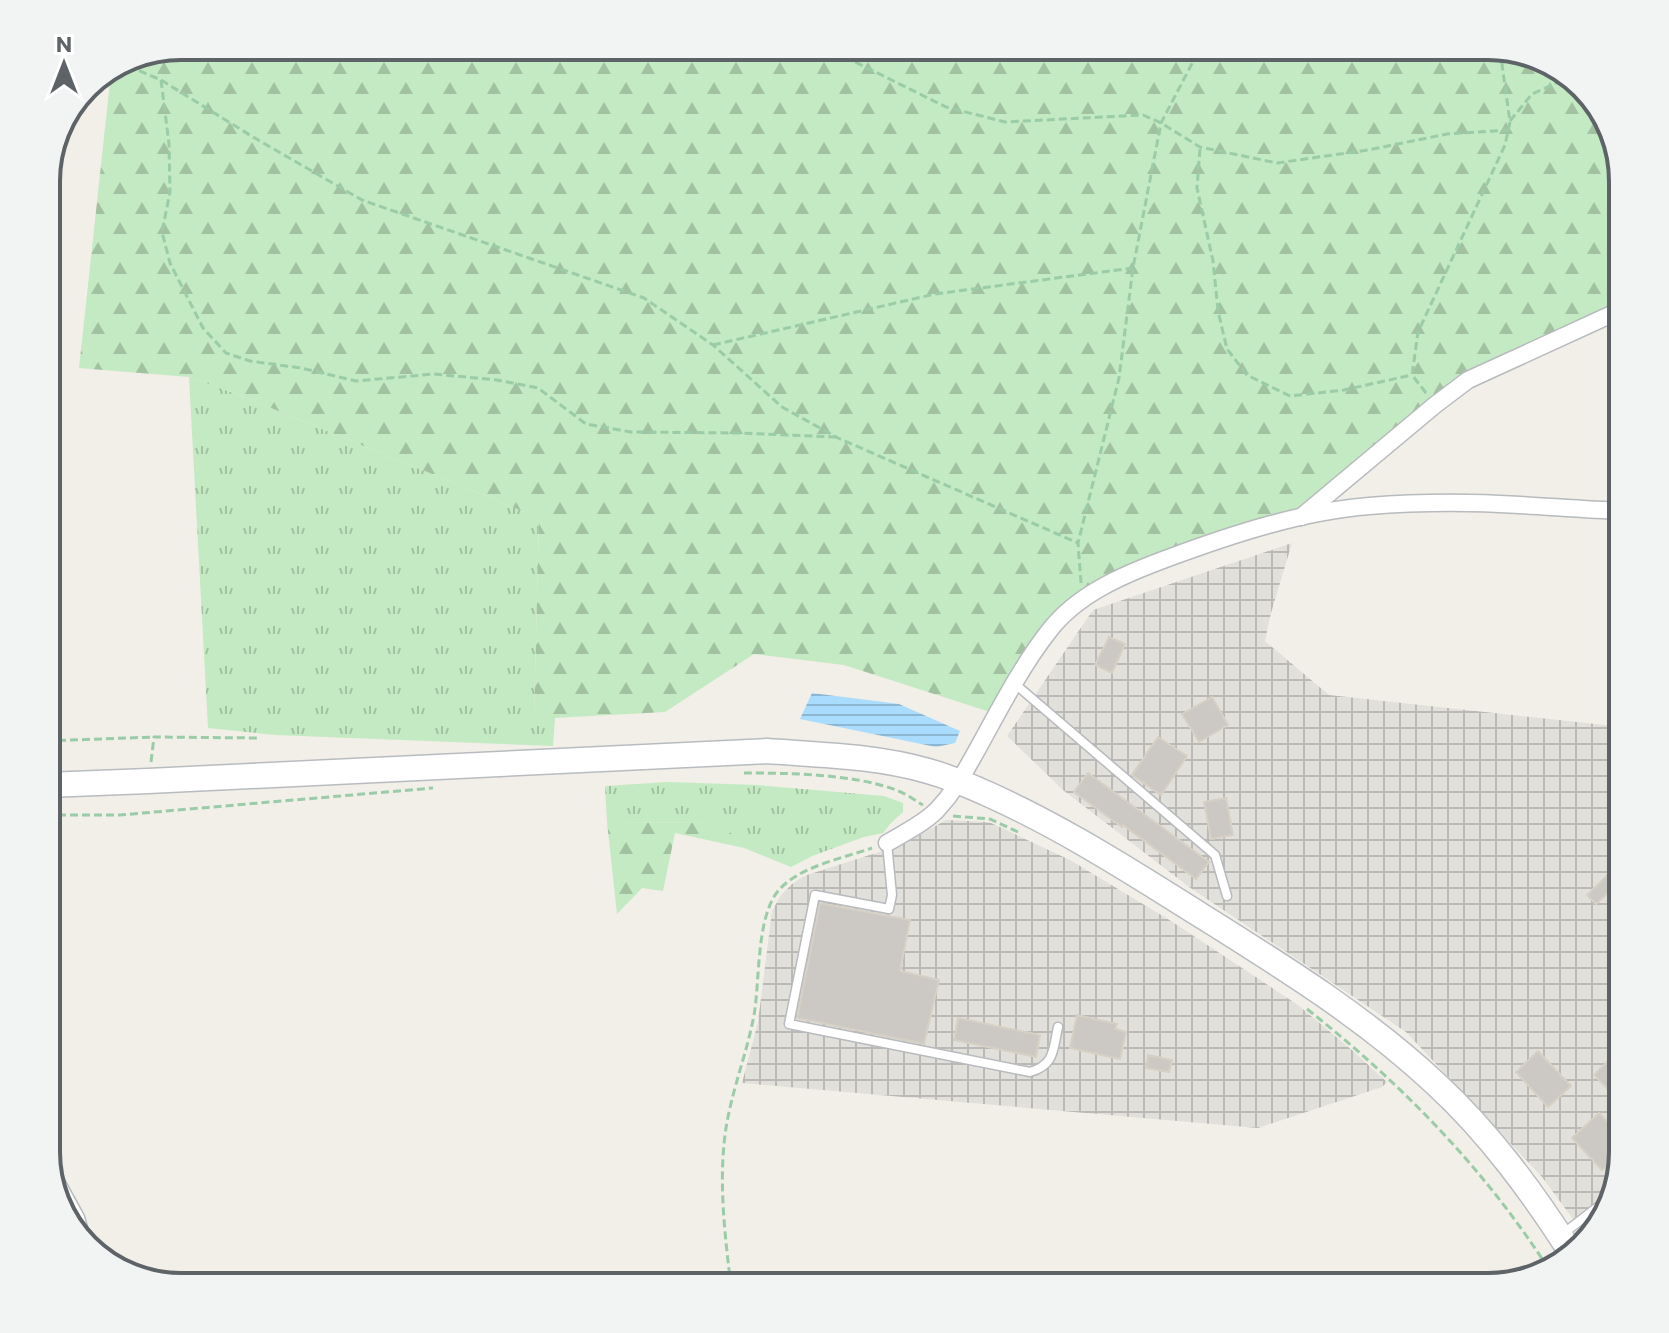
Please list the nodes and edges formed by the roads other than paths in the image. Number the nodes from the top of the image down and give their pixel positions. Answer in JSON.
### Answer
{"nodes":[{"id":1,"x":1609,"y":315,"type":"edge"},
{"id":2,"x":1609,"y":511,"type":"edge"},
{"id":3,"x":1299,"y":518,"type":"junction"},
{"id":4,"x":1015,"y":684,"type":"junction"},
{"id":5,"x":960,"y":782,"type":"junction"},
{"id":6,"x":60,"y":784,"type":"edge"},
{"id":7,"x":887,"y":843,"type":"joint"},
{"id":8,"x":1227,"y":896,"type":"dead end"},
{"id":9,"x":1058,"y":1027,"type":"dead end"},
{"id":10,"x":1566,"y":1244,"type":"edge"}],
"edges":[{"from":1,"to":3,"type":"street"},
{"from":2,"to":3,"type":"street"},
{"from":3,"to":4,"type":"street"},
{"from":4,"to":5,"type":"street"},
{"from":4,"to":8,"type":"lane"},
{"from":5,"to":6,"type":"main road"},
{"from":5,"to":7,"type":"street"},
{"from":5,"to":10,"type":"main road"},
{"from":7,"to":9,"type":"lane"}]}
